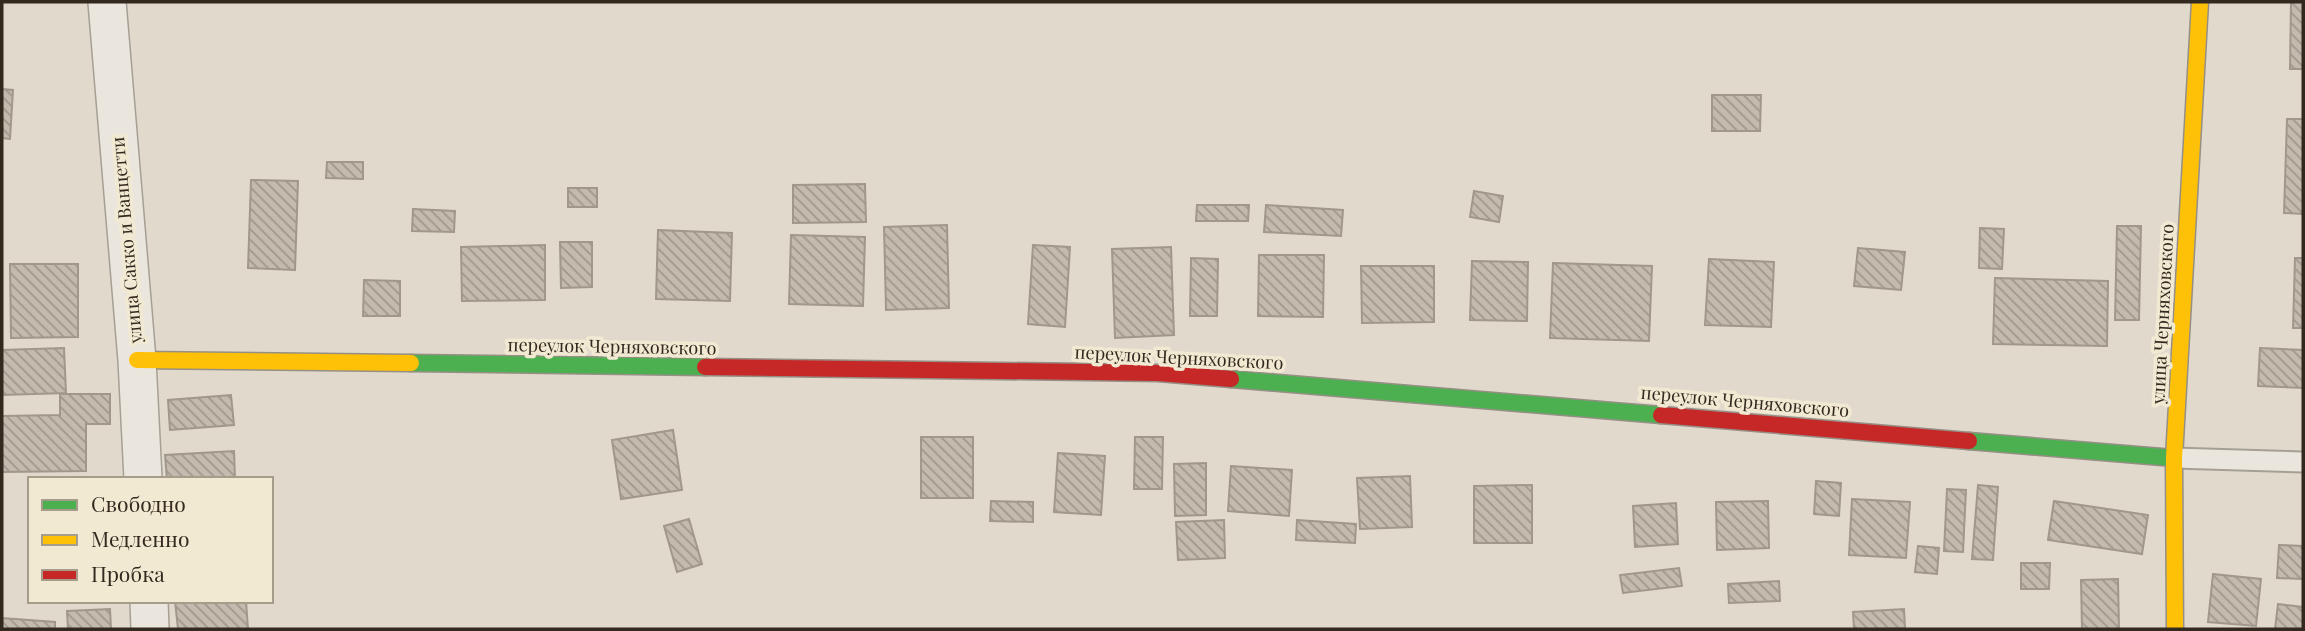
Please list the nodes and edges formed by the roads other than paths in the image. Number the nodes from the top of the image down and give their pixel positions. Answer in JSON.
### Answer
{"nodes":[{"id":1,"x":107,"y":2,"type":"edge"},
{"id":2,"x":2200,"y":2,"type":"edge"},
{"id":3,"x":137,"y":360,"type":"junction"},
{"id":4,"x":2174,"y":458,"type":"junction"},
{"id":5,"x":2303,"y":462,"type":"edge"},
{"id":6,"x":143,"y":477,"type":"edge"},
{"id":7,"x":149,"y":603,"type":"edge"},
{"id":8,"x":150,"y":629,"type":"edge"},
{"id":9,"x":2175,"y":629,"type":"edge"}],
"edges":[{"from":1,"to":3,"type":"street","name":"улица Сакко и Ванцетти"},
{"from":2,"to":4,"type":"street","name":"улица Черняховского"},
{"from":3,"to":4,"type":"street","name":"переулок Черняховского"},
{"from":3,"to":6,"type":"street","name":"улица Сакко и Ванцетти"},
{"from":4,"to":5,"type":"lane"},
{"from":4,"to":9,"type":"street","name":"улица Черняховского"},
{"from":7,"to":8,"type":"street"}]}
